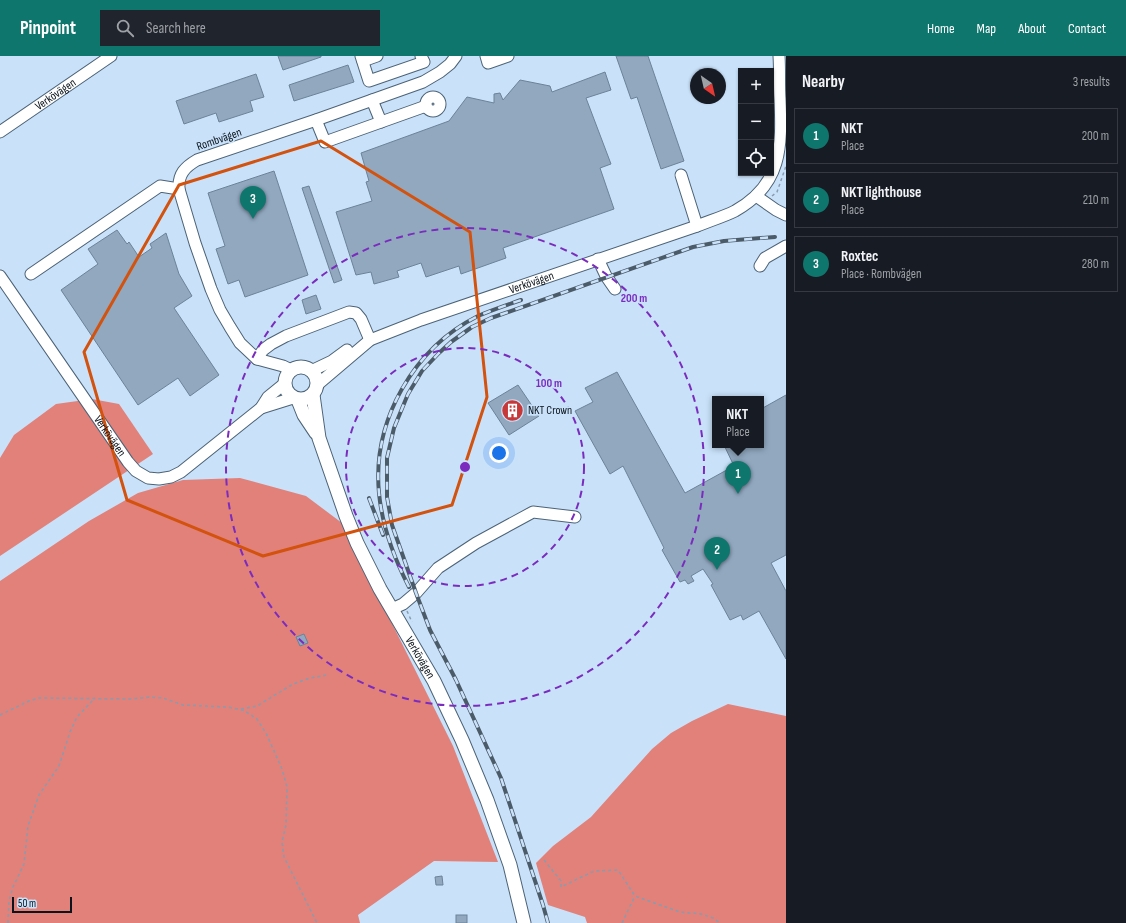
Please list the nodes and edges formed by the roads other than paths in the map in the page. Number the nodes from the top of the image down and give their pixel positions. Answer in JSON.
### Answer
{"nodes":[{"id":1,"x":111,"y":56,"type":"edge"},
{"id":2,"x":377,"y":56,"type":"edge"},
{"id":3,"x":456,"y":56,"type":"edge"},
{"id":4,"x":486,"y":56,"type":"edge"},
{"id":5,"x":508,"y":56,"type":"edge"},
{"id":6,"x":779,"y":56,"type":"edge"},
{"id":7,"x":362,"y":58,"type":"edge"},
{"id":8,"x":423,"y":59,"type":"edge"},
{"id":9,"x":434,"y":76,"type":"junction"},
{"id":10,"x":423,"y":82,"type":"junction"},
{"id":11,"x":372,"y":100,"type":"junction"},
{"id":12,"x":316,"y":120,"type":"junction"},
{"id":13,"x":381,"y":122,"type":"junction"},
{"id":14,"x":0,"y":132,"type":"edge"},
{"id":15,"x":681,"y":175,"type":"dead end"},
{"id":16,"x":179,"y":188,"type":"junction"},
{"id":17,"x":756,"y":196,"type":"junction"},
{"id":18,"x":786,"y":215,"type":"edge"},
{"id":19,"x":697,"y":226,"type":"junction"},
{"id":20,"x":786,"y":246,"type":"edge"},
{"id":21,"x":598,"y":259,"type":"junction"},
{"id":22,"x":760,"y":266,"type":"dead end"},
{"id":23,"x":31,"y":274,"type":"dead end"},
{"id":24,"x":0,"y":276,"type":"edge"},
{"id":25,"x":615,"y":289,"type":"dead end"},
{"id":26,"x":370,"y":340,"type":"junction"},
{"id":27,"x":257,"y":360,"type":"junction"},
{"id":28,"x":291,"y":370,"type":"junction"},
{"id":29,"x":311,"y":370,"type":"junction"},
{"id":30,"x":284,"y":384,"type":"junction"},
{"id":31,"x":315,"y":390,"type":"junction"},
{"id":32,"x":295,"y":399,"type":"junction"},
{"id":33,"x":261,"y":408,"type":"junction"},
{"id":34,"x":319,"y":438,"type":"junction"},
{"id":35,"x":575,"y":517,"type":"dead end"},
{"id":36,"x":392,"y":609,"type":"junction"},
{"id":37,"x":524,"y":923,"type":"edge"}],
"edges":[{"from":1,"to":14,"type":"street","name":"Verkövägen"},
{"from":2,"to":7,"type":"street"},
{"from":3,"to":9,"type":"street","name":"Rombvägen"},
{"from":4,"to":5,"type":"street"},
{"from":6,"to":17,"type":"street","name":"Verkövägen"},
{"from":7,"to":8,"type":"street"},
{"from":8,"to":9,"type":"street"},
{"from":9,"to":10,"type":"street","name":"Rombvägen"},
{"from":10,"to":11,"type":"street","name":"Rombvägen"},
{"from":10,"to":13,"type":"street"},
{"from":11,"to":12,"type":"street","name":"Rombvägen"},
{"from":11,"to":13,"type":"street"},
{"from":12,"to":13,"type":"street"},
{"from":12,"to":16,"type":"street","name":"Rombvägen"},
{"from":15,"to":19,"type":"street"},
{"from":16,"to":23,"type":"street"},
{"from":16,"to":27,"type":"street"},
{"from":17,"to":18,"type":"street"},
{"from":17,"to":19,"type":"street","name":"Verkövägen"},
{"from":19,"to":21,"type":"street","name":"Verkövägen"},
{"from":20,"to":22,"type":"street"},
{"from":21,"to":25,"type":"street"},
{"from":21,"to":26,"type":"street","name":"Verkövägen"},
{"from":24,"to":33,"type":"street","name":"Verkövägen"},
{"from":26,"to":27,"type":"street"},
{"from":26,"to":29,"type":"street"},
{"from":26,"to":31,"type":"street","name":"Verkövägen"},
{"from":27,"to":28,"type":"street"},
{"from":28,"to":29,"type":"main road"},
{"from":28,"to":30,"type":"main road","name":"Verkövägen"},
{"from":29,"to":31,"type":"main road","name":"Verkövägen"},
{"from":30,"to":32,"type":"main road"},
{"from":30,"to":33,"type":"street","name":"Verkövägen"},
{"from":31,"to":32,"type":"main road","name":"Verkövägen"},
{"from":31,"to":34,"type":"main road","name":"Verkövägen"},
{"from":32,"to":33,"type":"street","name":"Verkövägen"},
{"from":32,"to":34,"type":"main road"},
{"from":34,"to":36,"type":"main road","name":"Verkövägen"},
{"from":35,"to":36,"type":"street"},
{"from":36,"to":37,"type":"main road","name":"Verkövägen"}]}
